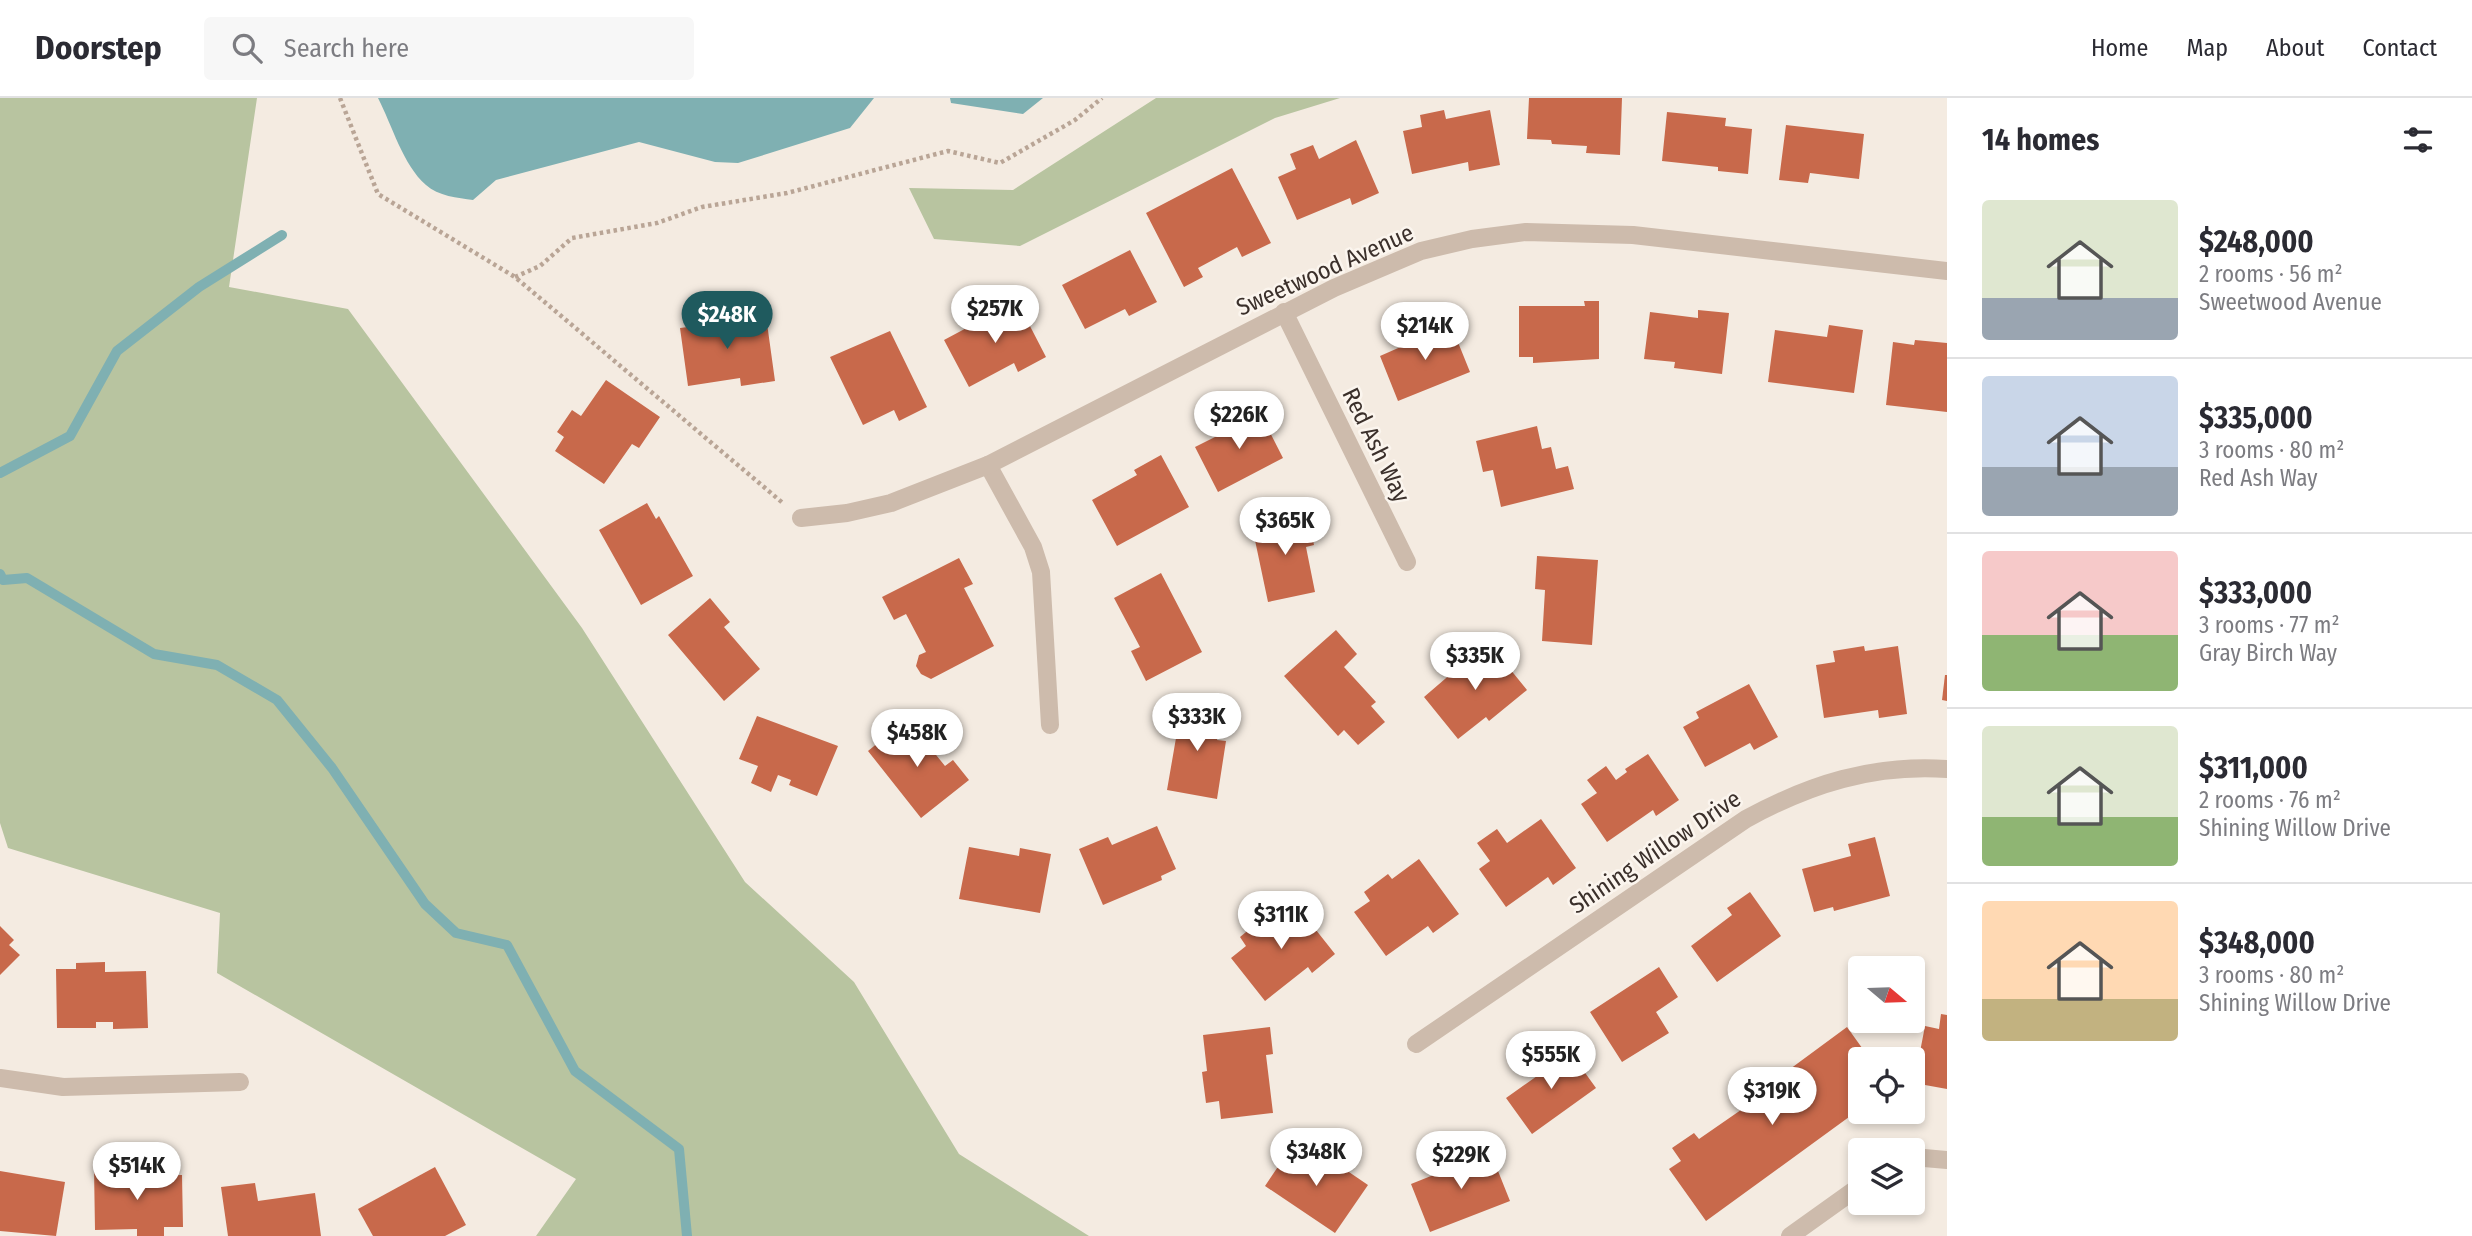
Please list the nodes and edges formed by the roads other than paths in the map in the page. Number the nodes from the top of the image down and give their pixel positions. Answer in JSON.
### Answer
{"nodes":[{"id":1,"x":1947,"y":271,"type":"edge"},
{"id":2,"x":1284,"y":312,"type":"junction"},
{"id":3,"x":988,"y":465,"type":"junction"},
{"id":4,"x":801,"y":518,"type":"road end"},
{"id":5,"x":1407,"y":562,"type":"dead end"},
{"id":6,"x":1049,"y":725,"type":"dead end"},
{"id":7,"x":1947,"y":769,"type":"edge"},
{"id":8,"x":1416,"y":1044,"type":"dead end"},
{"id":9,"x":0,"y":1078,"type":"edge"},
{"id":10,"x":240,"y":1082,"type":"dead end"},
{"id":11,"x":1925,"y":1158,"type":"edge"},
{"id":12,"x":1947,"y":1160,"type":"edge"},
{"id":13,"x":1848,"y":1195,"type":"edge"},
{"id":14,"x":1790,"y":1236,"type":"edge"}],
"edges":[{"from":1,"to":2,"type":"street","name":"Sweetwood Avenue"},
{"from":2,"to":3,"type":"street","name":"Sweetwood Avenue"},
{"from":2,"to":5,"type":"street","name":"Red Ash Way"},
{"from":3,"to":4,"type":"street","name":"Sweetwood Avenue"},
{"from":3,"to":6,"type":"street"},
{"from":7,"to":8,"type":"street","name":"Shining Willow Drive"},
{"from":9,"to":10,"type":"street"},
{"from":11,"to":12,"type":"street"},
{"from":13,"to":14,"type":"street"}]}
